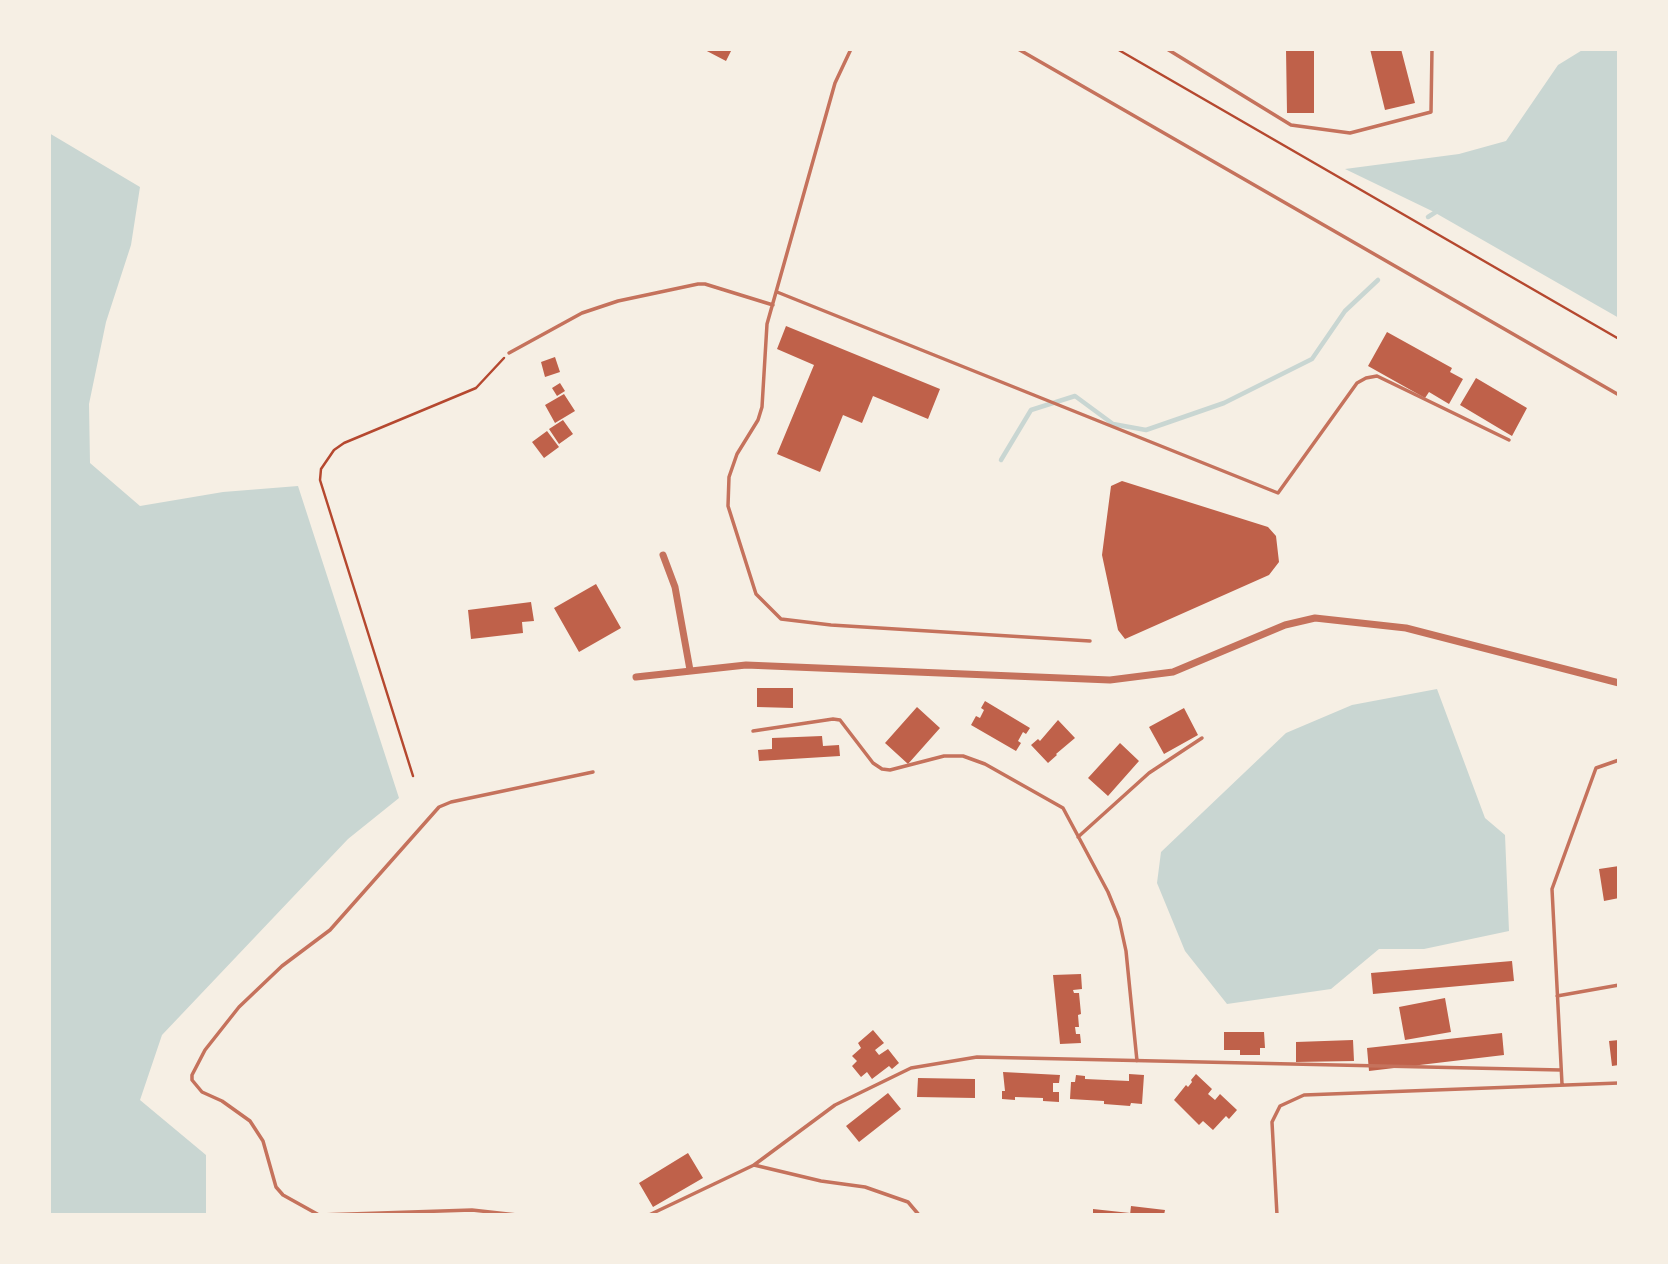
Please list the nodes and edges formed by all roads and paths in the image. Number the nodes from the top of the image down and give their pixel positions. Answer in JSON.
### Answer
{"nodes":[{"id":1,"x":851,"y":49,"type":"edge"},
{"id":2,"x":1018,"y":49,"type":"edge"},
{"id":3,"x":1117,"y":49,"type":"edge"},
{"id":4,"x":1167,"y":49,"type":"edge"},
{"id":5,"x":1432,"y":49,"type":"edge"},
{"id":6,"x":777,"y":292,"type":"junction"},
{"id":7,"x":773,"y":305,"type":"junction"},
{"id":8,"x":1619,"y":339,"type":"edge"},
{"id":9,"x":509,"y":353,"type":"joint"},
{"id":10,"x":1619,"y":395,"type":"edge"},
{"id":11,"x":1509,"y":440,"type":"dead end"},
{"id":12,"x":663,"y":555,"type":"dead end"},
{"id":13,"x":1090,"y":641,"type":"dead end"},
{"id":14,"x":690,"y":670,"type":"junction"},
{"id":15,"x":636,"y":677,"type":"dead end"},
{"id":16,"x":1619,"y":683,"type":"edge"},
{"id":17,"x":753,"y":731,"type":"dead end"},
{"id":18,"x":1202,"y":738,"type":"dead end"},
{"id":19,"x":1619,"y":760,"type":"edge"},
{"id":20,"x":593,"y":772,"type":"dead end"},
{"id":21,"x":413,"y":776,"type":"dead end"},
{"id":22,"x":1078,"y":837,"type":"junction"},
{"id":23,"x":1619,"y":985,"type":"edge"},
{"id":24,"x":1557,"y":996,"type":"junction"},
{"id":25,"x":1137,"y":1061,"type":"junction"},
{"id":26,"x":1561,"y":1070,"type":"junction"},
{"id":27,"x":1619,"y":1083,"type":"edge"},
{"id":28,"x":1562,"y":1084,"type":"junction"},
{"id":29,"x":754,"y":1165,"type":"junction"},
{"id":30,"x":517,"y":1215,"type":"edge"},
{"id":31,"x":649,"y":1215,"type":"edge"},
{"id":32,"x":919,"y":1215,"type":"edge"},
{"id":33,"x":1277,"y":1215,"type":"edge"}],
"edges":[{"from":1,"to":6,"type":"lane"},
{"from":2,"to":10,"type":"lane"},
{"from":3,"to":8,"type":"path"},
{"from":4,"to":5,"type":"lane"},
{"from":6,"to":7,"type":"lane"},
{"from":6,"to":11,"type":"lane"},
{"from":7,"to":9,"type":"lane"},
{"from":7,"to":13,"type":"lane"},
{"from":9,"to":21,"type":"path"},
{"from":12,"to":14,"type":"street"},
{"from":14,"to":15,"type":"street"},
{"from":14,"to":16,"type":"street"},
{"from":17,"to":22,"type":"lane"},
{"from":18,"to":22,"type":"lane"},
{"from":19,"to":24,"type":"lane"},
{"from":20,"to":30,"type":"lane"},
{"from":22,"to":25,"type":"lane"},
{"from":23,"to":24,"type":"lane"},
{"from":24,"to":26,"type":"lane"},
{"from":25,"to":26,"type":"lane"},
{"from":25,"to":29,"type":"lane"},
{"from":26,"to":28,"type":"lane"},
{"from":27,"to":28,"type":"lane"},
{"from":28,"to":33,"type":"lane"},
{"from":29,"to":31,"type":"lane"},
{"from":29,"to":32,"type":"lane"}]}
